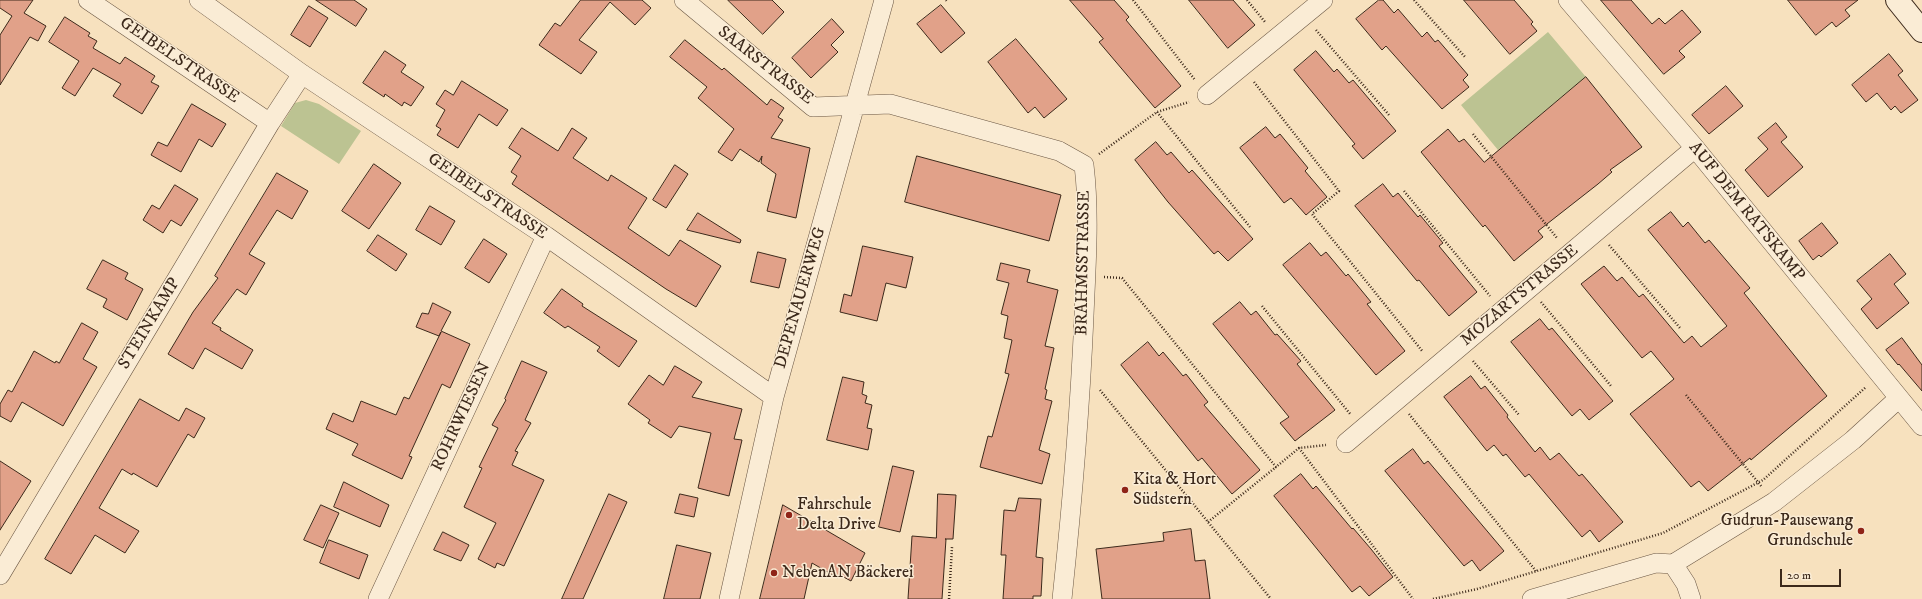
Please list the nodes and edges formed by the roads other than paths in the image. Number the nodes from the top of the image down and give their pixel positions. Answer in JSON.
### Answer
{"nodes":[{"id":1,"x":88,"y":0,"type":"edge"},
{"id":2,"x":199,"y":0,"type":"edge"},
{"id":3,"x":684,"y":0,"type":"edge"},
{"id":4,"x":884,"y":0,"type":"edge"},
{"id":5,"x":1323,"y":0,"type":"edge"},
{"id":6,"x":1568,"y":0,"type":"edge"},
{"id":7,"x":1897,"y":0,"type":"edge"},
{"id":8,"x":1922,"y":31,"type":"edge"},
{"id":9,"x":302,"y":74,"type":"junction"},
{"id":10,"x":1207,"y":95,"type":"road end"},
{"id":11,"x":855,"y":106,"type":"junction"},
{"id":12,"x":270,"y":123,"type":"junction"},
{"id":13,"x":1695,"y":148,"type":"junction"},
{"id":14,"x":546,"y":236,"type":"junction"},
{"id":15,"x":774,"y":397,"type":"junction"},
{"id":16,"x":1899,"y":398,"type":"junction"},
{"id":17,"x":1922,"y":426,"type":"edge"},
{"id":18,"x":1346,"y":443,"type":"road end"},
{"id":19,"x":1673,"y":564,"type":"junction"},
{"id":20,"x":0,"y":575,"type":"edge"},
{"id":21,"x":378,"y":599,"type":"edge"},
{"id":22,"x":728,"y":599,"type":"edge"},
{"id":23,"x":1062,"y":599,"type":"edge"},
{"id":24,"x":1532,"y":599,"type":"edge"},
{"id":25,"x":1691,"y":599,"type":"edge"}],
"edges":[{"from":1,"to":12,"type":"street","name":"GEIBELSTRASSE"},
{"from":2,"to":9,"type":"street","name":"GEIBELSTRASSE"},
{"from":3,"to":11,"type":"street","name":"SAARSTRASSE"},
{"from":4,"to":11,"type":"street","name":"DEPENAUERWEG"},
{"from":5,"to":10,"type":"street"},
{"from":6,"to":13,"type":"street","name":"AUF DEM RATSKAMP"},
{"from":7,"to":8,"type":"main road"},
{"from":9,"to":12,"type":"street","name":"STEINKAMP"},
{"from":9,"to":14,"type":"street","name":"GEIBELSTRASSE"},
{"from":11,"to":15,"type":"street","name":"DEPENAUERWEG"},
{"from":11,"to":23,"type":"street","name":"BRAHMSSTRASSE"},
{"from":12,"to":20,"type":"street","name":"STEINKAMP"},
{"from":13,"to":16,"type":"street","name":"AUF DEM RATSKAMP"},
{"from":13,"to":18,"type":"street","name":"MOZARTSTRASSE"},
{"from":14,"to":15,"type":"street","name":"GEIBELSTRASSE"},
{"from":14,"to":21,"type":"street","name":"ROHRWIESEN"},
{"from":15,"to":22,"type":"street","name":"DEPENAUERWEG"},
{"from":16,"to":17,"type":"street","name":"AUF DEM RATSKAMP"},
{"from":16,"to":19,"type":"street"},
{"from":19,"to":24,"type":"street"},
{"from":19,"to":25,"type":"street"}]}
